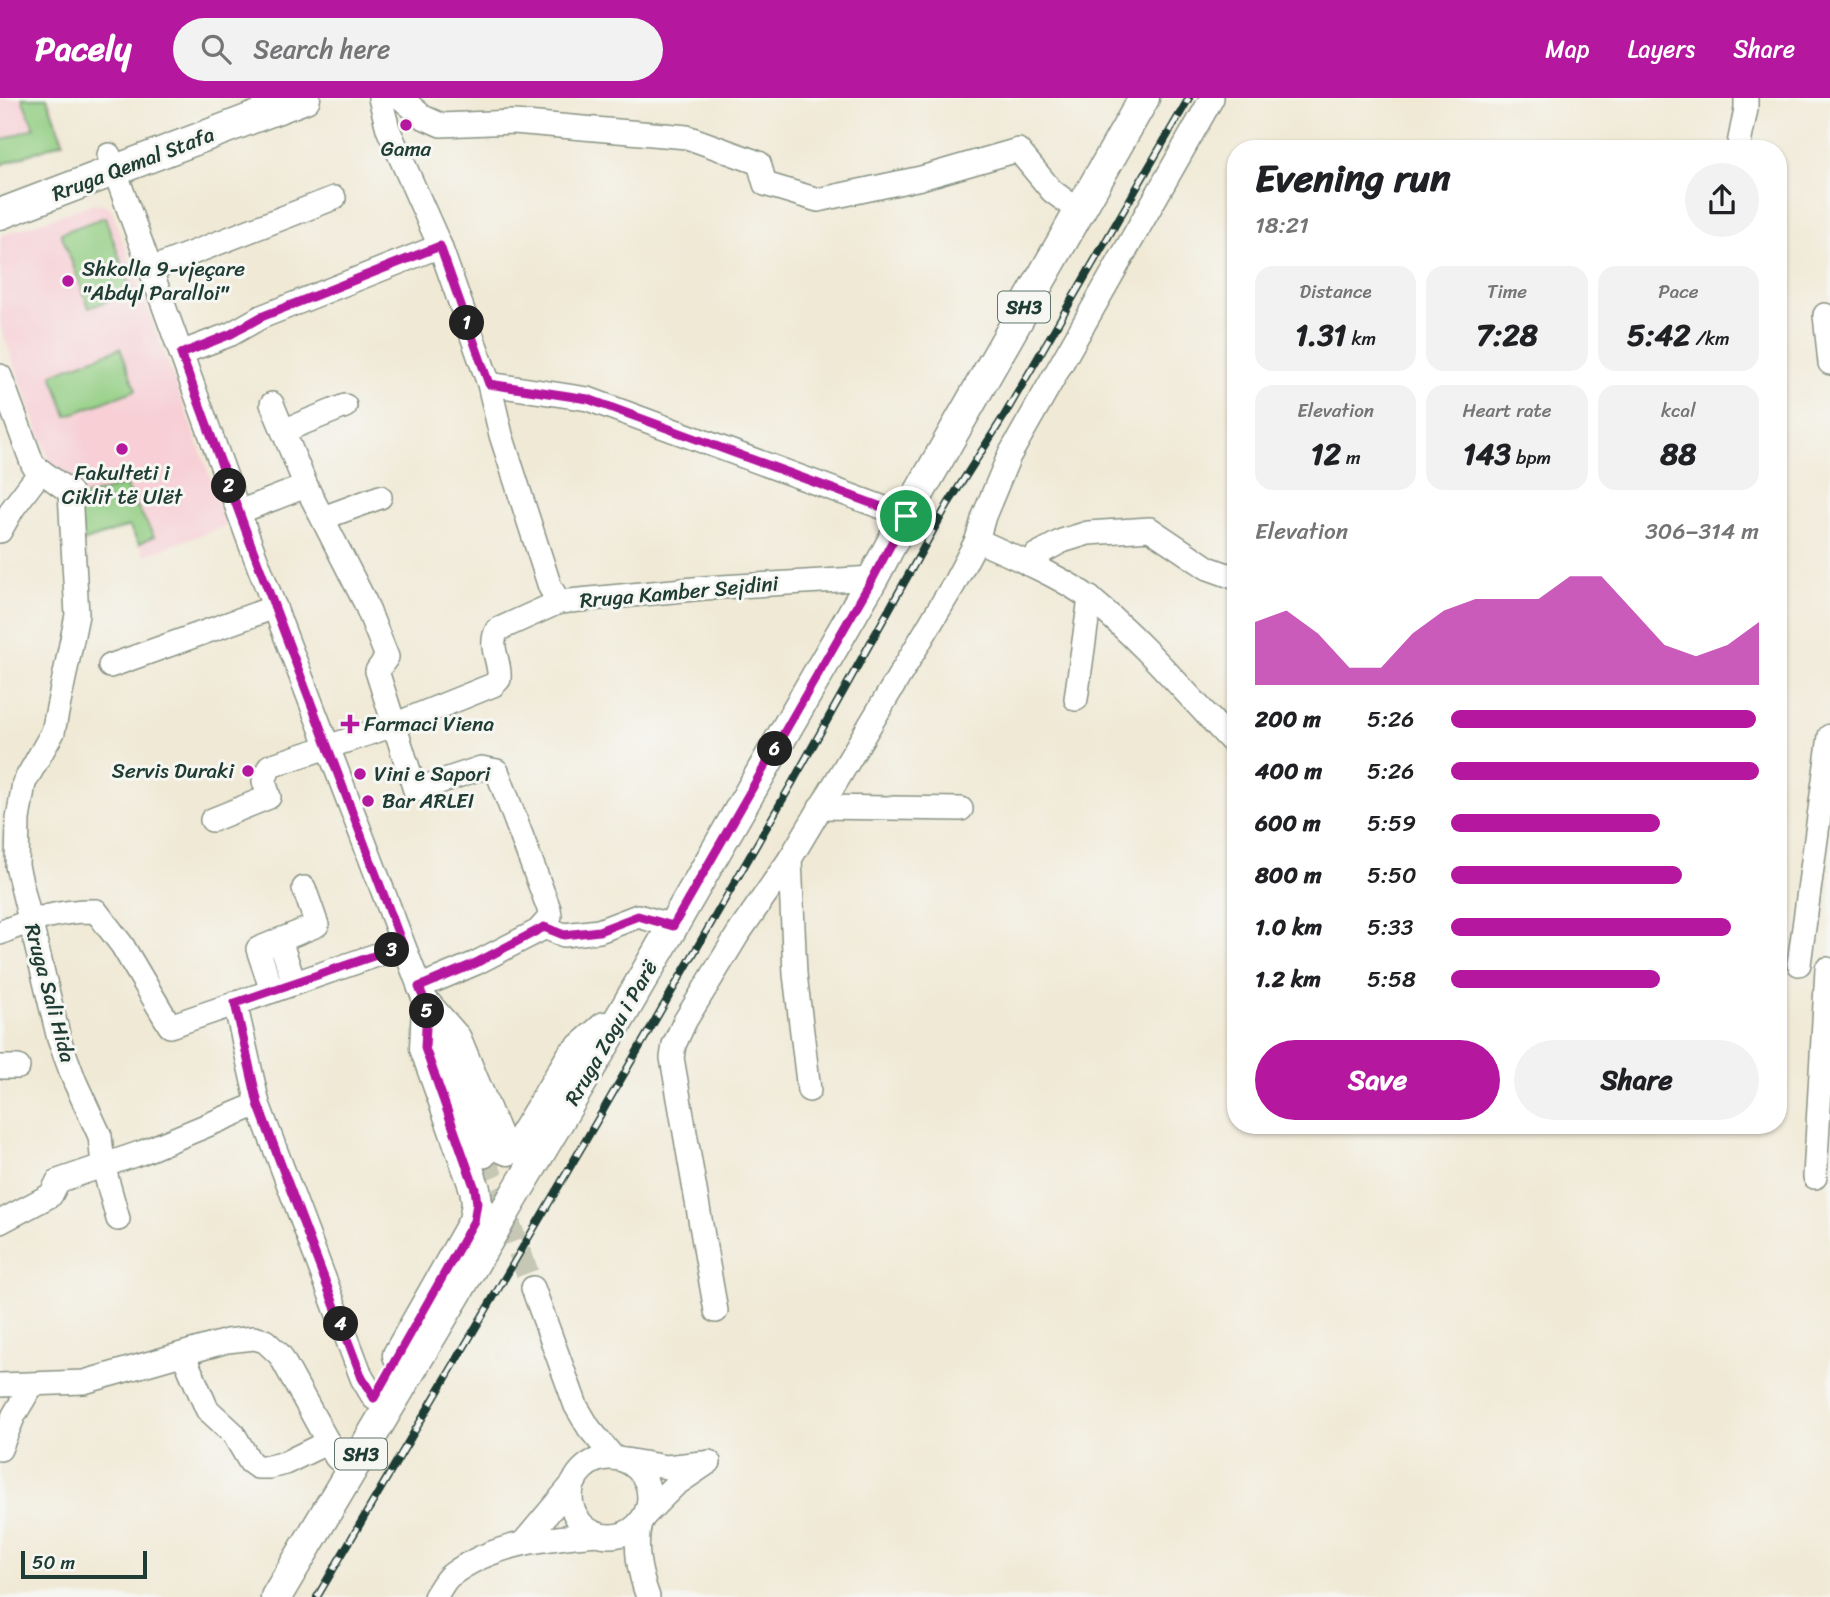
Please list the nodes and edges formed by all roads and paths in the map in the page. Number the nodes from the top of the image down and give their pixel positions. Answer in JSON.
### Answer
{"nodes":[{"id":1,"x":260,"y":98,"type":"edge"},
{"id":2,"x":305,"y":98,"type":"edge"},
{"id":3,"x":380,"y":98,"type":"edge"},
{"id":4,"x":401,"y":98,"type":"edge"},
{"id":5,"x":1144,"y":98,"type":"edge"},
{"id":6,"x":1212,"y":98,"type":"edge"},
{"id":7,"x":1746,"y":98,"type":"edge"},
{"id":8,"x":1740,"y":140,"type":"edge"},
{"id":9,"x":112,"y":163,"type":"junction"},
{"id":10,"x":0,"y":195,"type":"edge"},
{"id":11,"x":334,"y":198,"type":"dead end"},
{"id":12,"x":1079,"y":211,"type":"junction"},
{"id":13,"x":0,"y":214,"type":"edge"},
{"id":14,"x":440,"y":246,"type":"junction"},
{"id":15,"x":151,"y":269,"type":"junction"},
{"id":16,"x":1825,"y":315,"type":"dead end"},
{"id":17,"x":181,"y":354,"type":"junction"},
{"id":18,"x":1830,"y":363,"type":"edge"},
{"id":19,"x":0,"y":376,"type":"edge"},
{"id":20,"x":489,"y":384,"type":"junction"},
{"id":21,"x":272,"y":404,"type":"dead end"},
{"id":22,"x":345,"y":406,"type":"dead end"},
{"id":23,"x":283,"y":431,"type":"junction"},
{"id":24,"x":41,"y":471,"type":"junction"},
{"id":25,"x":306,"y":486,"type":"junction"},
{"id":26,"x":380,"y":497,"type":"dead end"},
{"id":27,"x":239,"y":512,"type":"junction"},
{"id":28,"x":906,"y":516,"type":"junction"},
{"id":29,"x":323,"y":518,"type":"junction"},
{"id":30,"x":0,"y":531,"type":"edge"},
{"id":31,"x":977,"y":540,"type":"junction"},
{"id":32,"x":1028,"y":564,"type":"junction"},
{"id":33,"x":1227,"y":575,"type":"edge"},
{"id":34,"x":873,"y":578,"type":"junction"},
{"id":35,"x":1090,"y":598,"type":"junction"},
{"id":36,"x":559,"y":602,"type":"junction"},
{"id":37,"x":275,"y":607,"type":"junction"},
{"id":38,"x":110,"y":666,"type":"dead end"},
{"id":39,"x":1076,"y":699,"type":"dead end"},
{"id":40,"x":394,"y":725,"type":"junction"},
{"id":41,"x":1830,"y":736,"type":"edge"},
{"id":42,"x":1227,"y":737,"type":"edge"},
{"id":43,"x":328,"y":746,"type":"junction"},
{"id":44,"x":820,"y":807,"type":"junction"},
{"id":45,"x":961,"y":809,"type":"dead end"},
{"id":46,"x":212,"y":820,"type":"dead end"},
{"id":47,"x":1823,"y":824,"type":"edge"},
{"id":48,"x":790,"y":859,"type":"junction"},
{"id":49,"x":304,"y":888,"type":"dead end"},
{"id":50,"x":29,"y":920,"type":"junction"},
{"id":51,"x":673,"y":926,"type":"junction"},
{"id":52,"x":544,"y":927,"type":"junction"},
{"id":53,"x":0,"y":933,"type":"edge"},
{"id":54,"x":280,"y":940,"type":"junction"},
{"id":55,"x":403,"y":946,"type":"junction"},
{"id":56,"x":1788,"y":963,"type":"edge"},
{"id":57,"x":1829,"y":969,"type":"edge"},
{"id":58,"x":294,"y":983,"type":"junction"},
{"id":59,"x":272,"y":990,"type":"junction"},
{"id":60,"x":423,"y":997,"type":"junction"},
{"id":61,"x":235,"y":1003,"type":"junction"},
{"id":62,"x":624,"y":1011,"type":"junction"},
{"id":63,"x":809,"y":1090,"type":"dead end"},
{"id":64,"x":258,"y":1104,"type":"junction"},
{"id":65,"x":484,"y":1156,"type":"tunnel mouth"},
{"id":66,"x":103,"y":1165,"type":"junction"},
{"id":67,"x":1815,"y":1177,"type":"dead end"},
{"id":68,"x":118,"y":1219,"type":"dead end"},
{"id":69,"x":0,"y":1222,"type":"edge"},
{"id":70,"x":533,"y":1288,"type":"tunnel mouth"},
{"id":71,"x":716,"y":1311,"type":"dead end"},
{"id":72,"x":183,"y":1354,"type":"junction"},
{"id":73,"x":0,"y":1385,"type":"edge"},
{"id":74,"x":32,"y":1385,"type":"junction"},
{"id":75,"x":374,"y":1398,"type":"junction"},
{"id":76,"x":576,"y":1406,"type":"junction"},
{"id":77,"x":328,"y":1443,"type":"junction"},
{"id":78,"x":0,"y":1449,"type":"edge"},
{"id":79,"x":358,"y":1459,"type":"junction"},
{"id":80,"x":619,"y":1459,"type":"junction"},
{"id":81,"x":576,"y":1478,"type":"junction"},
{"id":82,"x":642,"y":1520,"type":"junction"},
{"id":83,"x":601,"y":1534,"type":"junction"},
{"id":84,"x":523,"y":1543,"type":"junction"},
{"id":85,"x":644,"y":1588,"type":"edge"},
{"id":86,"x":276,"y":1597,"type":"edge"},
{"id":87,"x":435,"y":1597,"type":"edge"}],
"edges":[{"from":1,"to":9,"type":"main road","name":"Rruga Qemal Stafa"},
{"from":2,"to":9,"type":"main road","name":"Rruga Qemal Stafa"},
{"from":3,"to":14,"type":"street","name":"Rruga Kamber Sejdini"},
{"from":4,"to":12,"type":"street"},
{"from":5,"to":12,"type":"main road","name":"Rruga Zogu i Parë","number":"SH3"},
{"from":6,"to":31,"type":"street"},
{"from":7,"to":8,"type":"street"},
{"from":9,"to":10,"type":"main road","name":"Rruga Qemal Stafa"},
{"from":9,"to":13,"type":"main road","name":"Rruga Qemal Stafa"},
{"from":9,"to":15,"type":"street"},
{"from":11,"to":15,"type":"street"},
{"from":12,"to":28,"type":"main road","name":"Rruga Zogu i Parë","number":"SH3"},
{"from":14,"to":17,"type":"street"},
{"from":14,"to":20,"type":"street","name":"Rruga Kamber Sejdini"},
{"from":15,"to":17,"type":"street"},
{"from":16,"to":18,"type":"street"},
{"from":17,"to":27,"type":"street"},
{"from":19,"to":24,"type":"street","name":"Rruga Sali Hida"},
{"from":20,"to":28,"type":"street"},
{"from":20,"to":36,"type":"street","name":"Rruga Kamber Sejdini"},
{"from":21,"to":23,"type":"street"},
{"from":22,"to":23,"type":"street"},
{"from":23,"to":25,"type":"street"},
{"from":24,"to":30,"type":"street"},
{"from":24,"to":50,"type":"street","name":"Rruga Sali Hida"},
{"from":25,"to":27,"type":"street"},
{"from":25,"to":29,"type":"street"},
{"from":26,"to":29,"type":"street"},
{"from":27,"to":37,"type":"street"},
{"from":28,"to":34,"type":"main road","name":"Rruga Zogu i Parë","number":"SH3"},
{"from":29,"to":40,"type":"street"},
{"from":31,"to":32,"type":"street"},
{"from":31,"to":44,"type":"street"},
{"from":32,"to":33,"type":"street"},
{"from":32,"to":35,"type":"street"},
{"from":34,"to":36,"type":"street","name":"Rruga Kamber Sejdini"},
{"from":34,"to":51,"type":"main road","name":"Rruga Zogu i Parë","number":"SH3"},
{"from":35,"to":39,"type":"street"},
{"from":35,"to":42,"type":"street"},
{"from":36,"to":40,"type":"street"},
{"from":37,"to":38,"type":"street"},
{"from":37,"to":43,"type":"street"},
{"from":40,"to":43,"type":"street"},
{"from":40,"to":52,"type":"street"},
{"from":41,"to":47,"type":"street"},
{"from":43,"to":46,"type":"street"},
{"from":43,"to":55,"type":"street"},
{"from":44,"to":45,"type":"street"},
{"from":44,"to":48,"type":"street"},
{"from":47,"to":56,"type":"street"},
{"from":48,"to":63,"type":"street"},
{"from":48,"to":71,"type":"street"},
{"from":49,"to":54,"type":"street"},
{"from":50,"to":53,"type":"street"},
{"from":50,"to":61,"type":"street"},
{"from":50,"to":66,"type":"street","name":"Rruga Sali Hida"},
{"from":51,"to":52,"type":"street"},
{"from":51,"to":62,"type":"main road","name":"Rruga Zogu i Parë","number":"SH3"},
{"from":52,"to":60,"type":"street"},
{"from":54,"to":58,"type":"street"},
{"from":54,"to":59,"type":"street"},
{"from":55,"to":58,"type":"street"},
{"from":55,"to":60,"type":"street"},
{"from":56,"to":57,"type":"street"},
{"from":57,"to":67,"type":"street"},
{"from":58,"to":59,"type":"street"},
{"from":59,"to":61,"type":"street"},
{"from":60,"to":62,"type":"main road"},
{"from":60,"to":65,"type":"street"},
{"from":60,"to":75,"type":"main road"},
{"from":61,"to":64,"type":"street"},
{"from":62,"to":79,"type":"main road","name":"Rruga Zogu i Parë","number":"SH3"},
{"from":64,"to":66,"type":"street"},
{"from":64,"to":75,"type":"street"},
{"from":66,"to":68,"type":"street","name":"Rruga Sali Hida"},
{"from":66,"to":69,"type":"street"},
{"from":70,"to":76,"type":"street"},
{"from":72,"to":74,"type":"street"},
{"from":72,"to":77,"type":"street"},
{"from":72,"to":77,"type":"street"},
{"from":73,"to":74,"type":"street"},
{"from":74,"to":78,"type":"street"},
{"from":75,"to":79,"type":"main road"},
{"from":76,"to":80,"type":"street"},
{"from":76,"to":81,"type":"street"},
{"from":77,"to":79,"type":"street"},
{"from":79,"to":86,"type":"main road","name":"Rruga Zogu i Parë","number":"SH3"},
{"from":80,"to":81,"type":"street"},
{"from":80,"to":82,"type":"street"},
{"from":80,"to":82,"type":"street"},
{"from":81,"to":83,"type":"street"},
{"from":81,"to":84,"type":"street"},
{"from":82,"to":83,"type":"street"},
{"from":82,"to":85,"type":"street"},
{"from":83,"to":84,"type":"street"},
{"from":83,"to":85,"type":"street"},
{"from":84,"to":87,"type":"street"}]}
